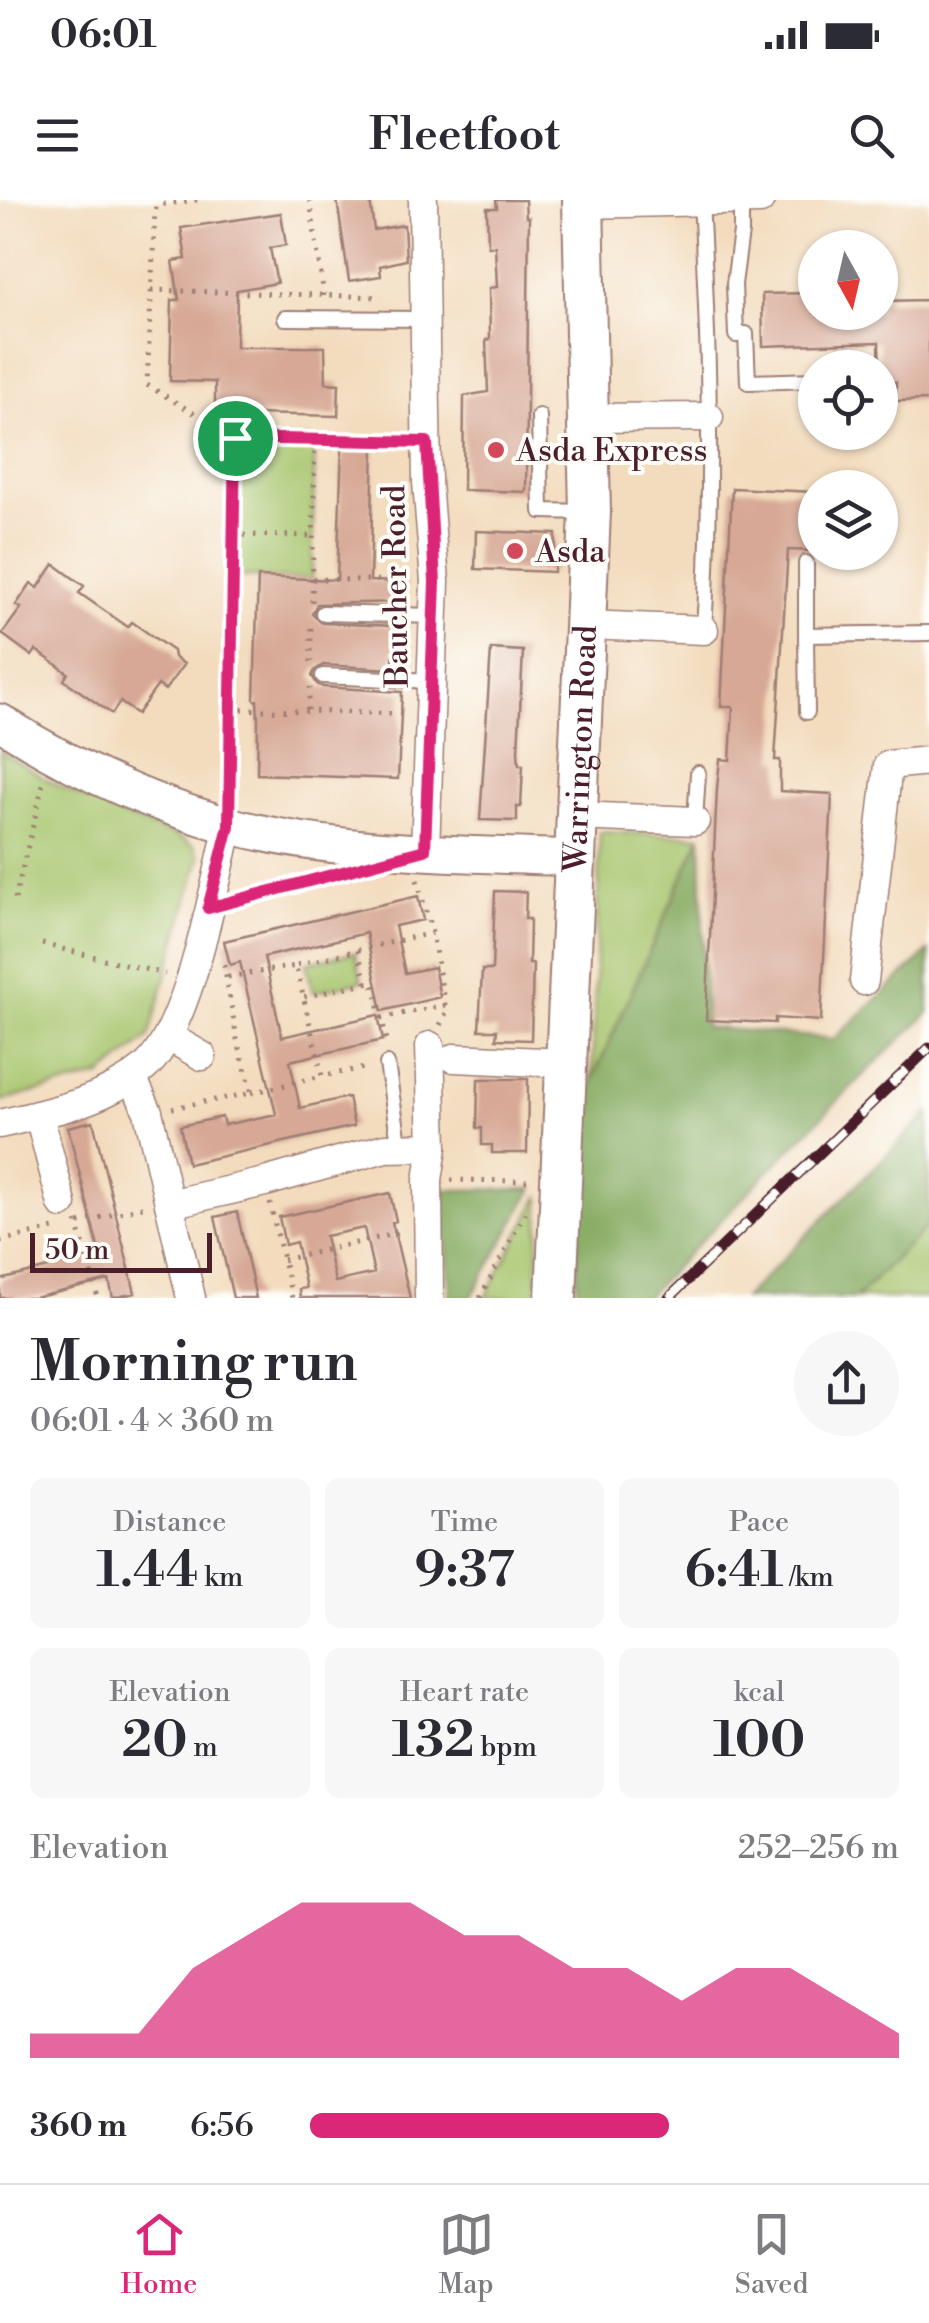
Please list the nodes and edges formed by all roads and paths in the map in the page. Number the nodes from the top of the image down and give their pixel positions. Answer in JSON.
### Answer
{"nodes":[{"id":1,"x":197,"y":200,"type":"edge"},
{"id":2,"x":310,"y":200,"type":"edge"},
{"id":3,"x":424,"y":200,"type":"edge"},
{"id":4,"x":701,"y":200,"type":"edge"},
{"id":5,"x":740,"y":200,"type":"edge"},
{"id":6,"x":760,"y":200,"type":"edge"},
{"id":7,"x":183,"y":201,"type":"edge"},
{"id":8,"x":583,"y":202,"type":"edge"},
{"id":9,"x":151,"y":290,"type":"junction"},
{"id":10,"x":324,"y":296,"type":"junction"},
{"id":11,"x":425,"y":309,"type":"junction"},
{"id":12,"x":285,"y":318,"type":"dead end"},
{"id":13,"x":798,"y":381,"type":"edge"},
{"id":14,"x":539,"y":416,"type":"dead end"},
{"id":15,"x":710,"y":417,"type":"junction"},
{"id":16,"x":588,"y":418,"type":"junction"},
{"id":17,"x":235,"y":438,"type":"junction"},
{"id":18,"x":315,"y":439,"type":"junction"},
{"id":19,"x":427,"y":442,"type":"junction"},
{"id":20,"x":590,"y":512,"type":"junction"},
{"id":21,"x":233,"y":535,"type":"junction"},
{"id":22,"x":313,"y":536,"type":"junction"},
{"id":23,"x":806,"y":570,"type":"edge"},
{"id":24,"x":312,"y":579,"type":"junction"},
{"id":25,"x":435,"y":582,"type":"junction"},
{"id":26,"x":323,"y":612,"type":"dead end"},
{"id":27,"x":434,"y":616,"type":"junction"},
{"id":28,"x":586,"y":625,"type":"junction"},
{"id":29,"x":704,"y":630,"type":"joint"},
{"id":30,"x":929,"y":633,"type":"edge"},
{"id":31,"x":806,"y":635,"type":"junction"},
{"id":32,"x":323,"y":676,"type":"dead end"},
{"id":33,"x":434,"y":681,"type":"junction"},
{"id":34,"x":231,"y":709,"type":"junction"},
{"id":35,"x":308,"y":710,"type":"junction"},
{"id":36,"x":806,"y":712,"type":"dead end"},
{"id":37,"x":431,"y":715,"type":"junction"},
{"id":38,"x":0,"y":722,"type":"edge"},
{"id":39,"x":51,"y":753,"type":"junction"},
{"id":40,"x":929,"y":761,"type":"edge"},
{"id":41,"x":698,"y":773,"type":"dead end"},
{"id":42,"x":576,"y":816,"type":"junction"},
{"id":43,"x":695,"y":821,"type":"joint"},
{"id":44,"x":229,"y":826,"type":"junction"},
{"id":45,"x":425,"y":850,"type":"junction"},
{"id":46,"x":575,"y":858,"type":"junction"},
{"id":47,"x":352,"y":870,"type":"dead end"},
{"id":48,"x":15,"y":899,"type":"dead end"},
{"id":49,"x":208,"y":908,"type":"junction"},
{"id":50,"x":432,"y":932,"type":"junction"},
{"id":51,"x":42,"y":944,"type":"dead end"},
{"id":52,"x":358,"y":950,"type":"junction"},
{"id":53,"x":296,"y":966,"type":"junction"},
{"id":54,"x":228,"y":976,"type":"dead end"},
{"id":55,"x":189,"y":980,"type":"junction"},
{"id":56,"x":864,"y":980,"type":"dead end"},
{"id":57,"x":366,"y":983,"type":"junction"},
{"id":58,"x":304,"y":998,"type":"junction"},
{"id":59,"x":445,"y":1005,"type":"junction"},
{"id":60,"x":382,"y":1018,"type":"junction"},
{"id":61,"x":169,"y":1037,"type":"junction"},
{"id":62,"x":442,"y":1052,"type":"junction"},
{"id":63,"x":202,"y":1056,"type":"dead end"},
{"id":64,"x":567,"y":1063,"type":"junction"},
{"id":65,"x":387,"y":1064,"type":"junction"},
{"id":66,"x":322,"y":1076,"type":"junction"},
{"id":67,"x":132,"y":1077,"type":"junction"},
{"id":68,"x":252,"y":1093,"type":"dead end"},
{"id":69,"x":39,"y":1114,"type":"junction"},
{"id":70,"x":0,"y":1124,"type":"edge"},
{"id":71,"x":433,"y":1147,"type":"junction"},
{"id":72,"x":400,"y":1149,"type":"junction"},
{"id":73,"x":428,"y":1180,"type":"junction"},
{"id":74,"x":538,"y":1181,"type":"dead end"},
{"id":75,"x":266,"y":1182,"type":"junction"},
{"id":76,"x":534,"y":1198,"type":"dead end"},
{"id":77,"x":168,"y":1202,"type":"junction"},
{"id":78,"x":70,"y":1214,"type":"junction"},
{"id":79,"x":430,"y":1225,"type":"junction"},
{"id":80,"x":0,"y":1242,"type":"edge"},
{"id":81,"x":283,"y":1260,"type":"junction"},
{"id":82,"x":98,"y":1298,"type":"edge"},
{"id":83,"x":191,"y":1298,"type":"edge"},
{"id":84,"x":292,"y":1298,"type":"edge"},
{"id":85,"x":430,"y":1298,"type":"edge"},
{"id":86,"x":480,"y":1298,"type":"edge"},
{"id":87,"x":556,"y":1298,"type":"edge"}],
"edges":[{"from":1,"to":7,"type":"path"},
{"from":2,"to":10,"type":"path"},
{"from":3,"to":11,"type":"street","name":"Baucher Road"},
{"from":4,"to":5,"type":"street"},
{"from":4,"to":8,"type":"street"},
{"from":4,"to":15,"type":"lane"},
{"from":5,"to":6,"type":"street"},
{"from":5,"to":13,"type":"lane"},
{"from":7,"to":9,"type":"path"},
{"from":8,"to":16,"type":"main road","name":"Warrington Road"},
{"from":9,"to":10,"type":"path"},
{"from":9,"to":17,"type":"path"},
{"from":10,"to":11,"type":"path"},
{"from":11,"to":12,"type":"lane"},
{"from":11,"to":19,"type":"street","name":"Baucher Road"},
{"from":14,"to":20,"type":"lane"},
{"from":15,"to":16,"type":"street"},
{"from":15,"to":29,"type":"lane"},
{"from":16,"to":20,"type":"main road","name":"Warrington Road"},
{"from":17,"to":18,"type":"path"},
{"from":17,"to":21,"type":"path"},
{"from":18,"to":19,"type":"path"},
{"from":18,"to":22,"type":"path"},
{"from":19,"to":25,"type":"street","name":"Baucher Road"},
{"from":20,"to":28,"type":"main road","name":"Warrington Road"},
{"from":21,"to":22,"type":"path"},
{"from":21,"to":34,"type":"path"},
{"from":22,"to":24,"type":"path"},
{"from":23,"to":31,"type":"lane"},
{"from":24,"to":25,"type":"path"},
{"from":24,"to":35,"type":"path"},
{"from":25,"to":27,"type":"street","name":"Baucher Road"},
{"from":26,"to":27,"type":"lane"},
{"from":27,"to":33,"type":"street","name":"Baucher Road"},
{"from":28,"to":29,"type":"street"},
{"from":28,"to":42,"type":"main road","name":"Warrington Road"},
{"from":30,"to":31,"type":"lane"},
{"from":31,"to":36,"type":"lane"},
{"from":32,"to":33,"type":"lane"},
{"from":33,"to":37,"type":"street","name":"Baucher Road"},
{"from":34,"to":35,"type":"path"},
{"from":34,"to":44,"type":"path"},
{"from":35,"to":37,"type":"path"},
{"from":37,"to":45,"type":"street","name":"Baucher Road"},
{"from":38,"to":39,"type":"street"},
{"from":39,"to":44,"type":"street"},
{"from":39,"to":48,"type":"path"},
{"from":40,"to":56,"type":"street"},
{"from":41,"to":43,"type":"lane"},
{"from":42,"to":43,"type":"street"},
{"from":42,"to":46,"type":"main road","name":"Warrington Road"},
{"from":44,"to":45,"type":"street"},
{"from":44,"to":49,"type":"street"},
{"from":45,"to":46,"type":"street"},
{"from":45,"to":50,"type":"path"},
{"from":46,"to":64,"type":"main road","name":"Warrington Road"},
{"from":47,"to":49,"type":"path"},
{"from":49,"to":55,"type":"street"},
{"from":50,"to":52,"type":"path"},
{"from":50,"to":59,"type":"path"},
{"from":51,"to":55,"type":"path"},
{"from":52,"to":53,"type":"path"},
{"from":52,"to":57,"type":"path"},
{"from":53,"to":54,"type":"path"},
{"from":53,"to":58,"type":"path"},
{"from":55,"to":61,"type":"street"},
{"from":57,"to":58,"type":"path"},
{"from":57,"to":60,"type":"path"},
{"from":58,"to":66,"type":"path"},
{"from":59,"to":60,"type":"path"},
{"from":59,"to":62,"type":"path"},
{"from":60,"to":65,"type":"path"},
{"from":61,"to":63,"type":"street"},
{"from":61,"to":67,"type":"street"},
{"from":62,"to":64,"type":"street"},
{"from":62,"to":71,"type":"street"},
{"from":64,"to":87,"type":"main road","name":"Warrington Road"},
{"from":65,"to":66,"type":"path"},
{"from":65,"to":72,"type":"lane"},
{"from":66,"to":68,"type":"path"},
{"from":67,"to":69,"type":"street"},
{"from":67,"to":77,"type":"street"},
{"from":69,"to":70,"type":"street"},
{"from":69,"to":78,"type":"street"},
{"from":71,"to":72,"type":"street"},
{"from":71,"to":73,"type":"street"},
{"from":72,"to":75,"type":"street"},
{"from":73,"to":74,"type":"path"},
{"from":73,"to":79,"type":"street"},
{"from":75,"to":77,"type":"street"},
{"from":75,"to":81,"type":"path"},
{"from":76,"to":86,"type":"path"},
{"from":77,"to":78,"type":"path"},
{"from":77,"to":83,"type":"street"},
{"from":78,"to":80,"type":"path"},
{"from":78,"to":82,"type":"path"},
{"from":79,"to":81,"type":"path"},
{"from":79,"to":85,"type":"street"},
{"from":81,"to":84,"type":"path"}]}
